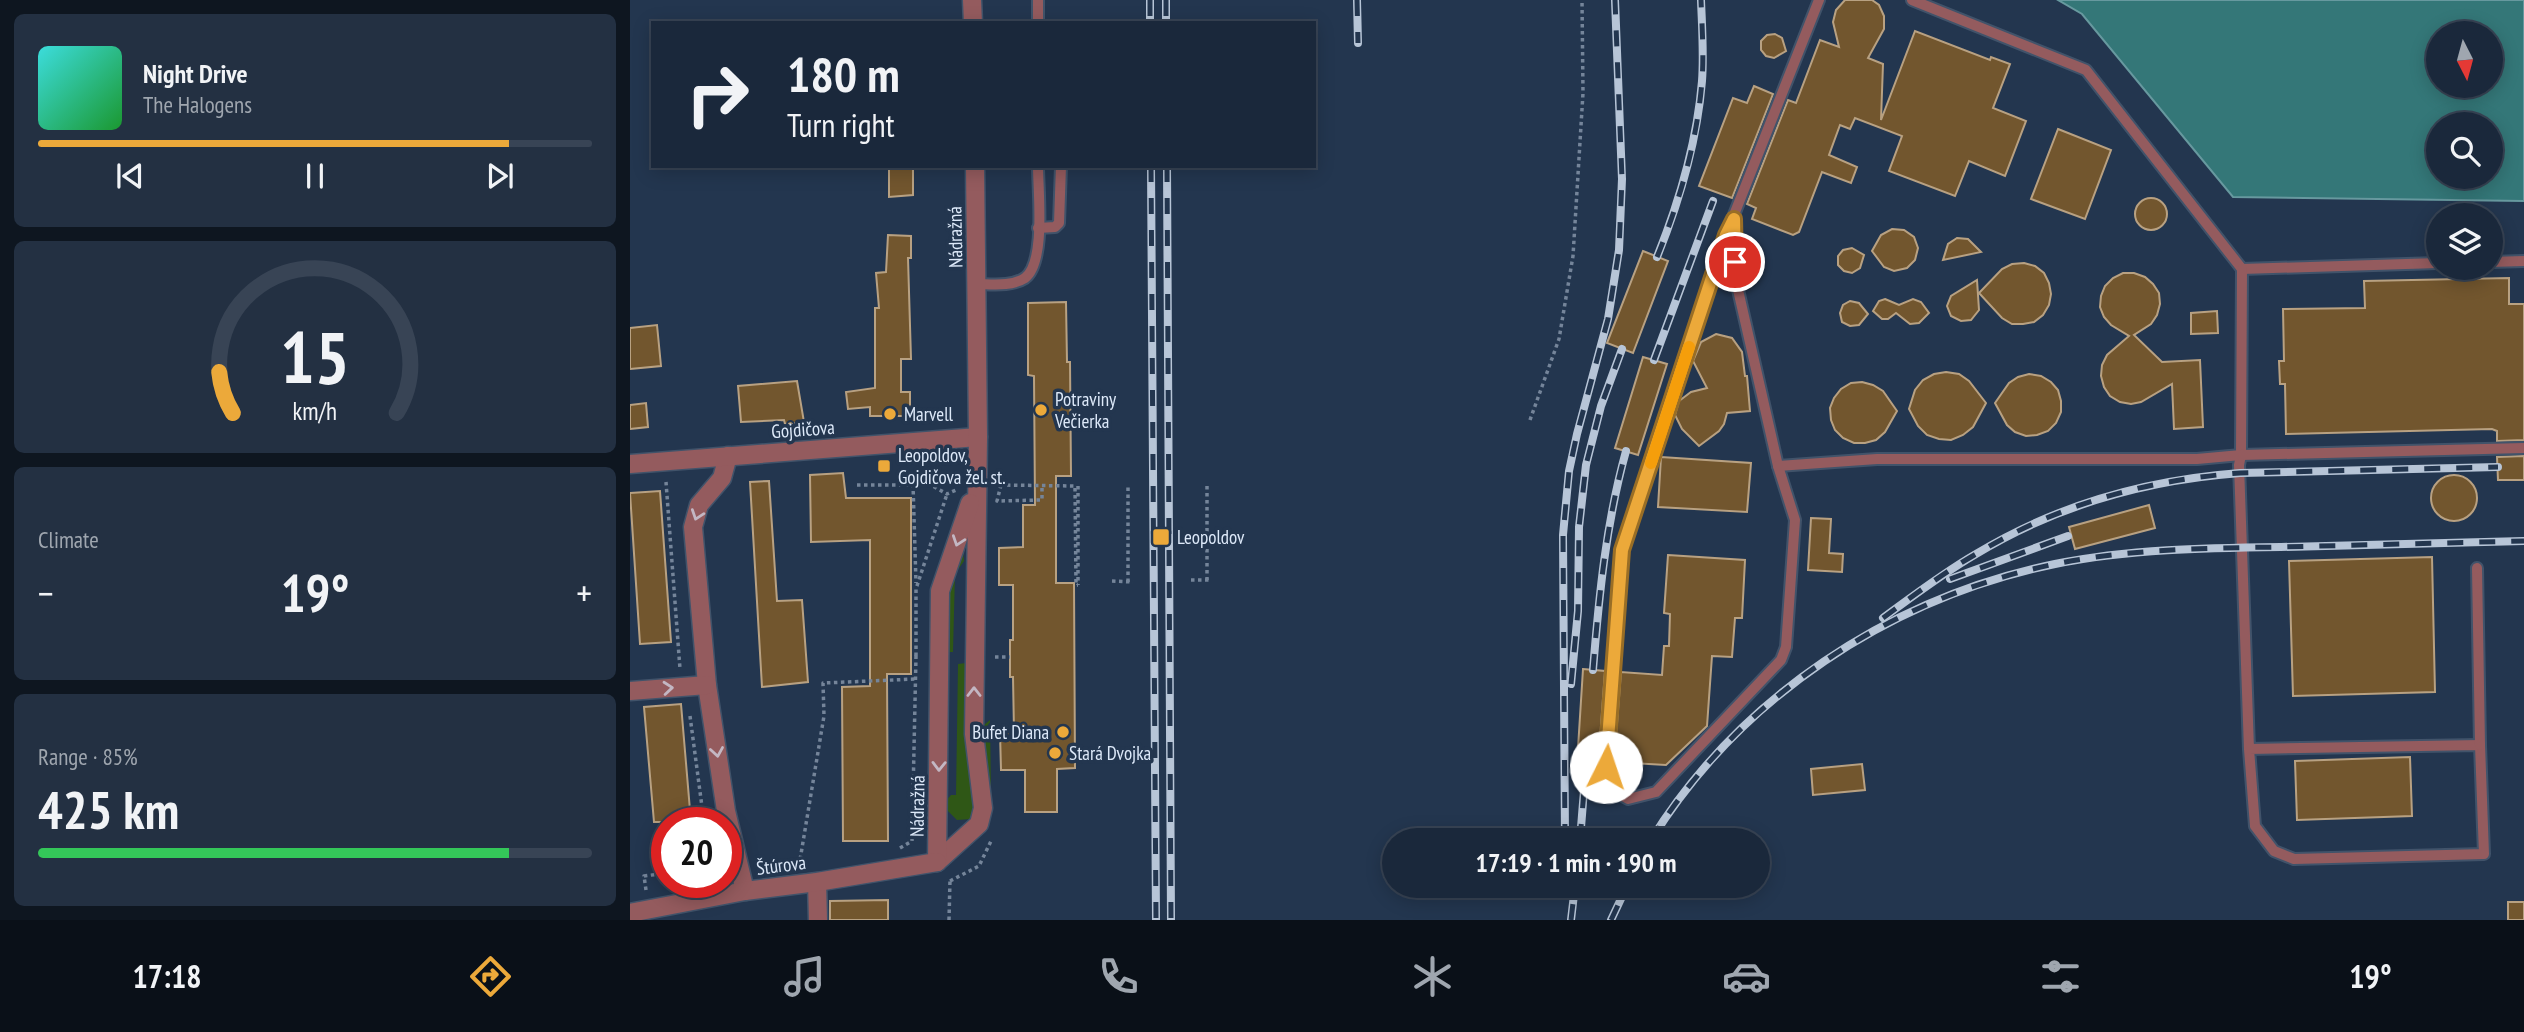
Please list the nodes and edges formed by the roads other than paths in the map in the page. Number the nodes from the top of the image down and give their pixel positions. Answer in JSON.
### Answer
{"nodes":[{"id":1,"x":972,"y":0,"type":"edge"},
{"id":2,"x":1038,"y":0,"type":"edge"},
{"id":3,"x":1819,"y":0,"type":"edge"},
{"id":4,"x":1912,"y":0,"type":"edge"},
{"id":5,"x":973,"y":21,"type":"edge"},
{"id":6,"x":1038,"y":21,"type":"edge"},
{"id":7,"x":975,"y":168,"type":"edge"},
{"id":8,"x":1038,"y":168,"type":"edge"},
{"id":9,"x":1061,"y":168,"type":"edge"},
{"id":10,"x":1734,"y":219,"type":"junction"},
{"id":11,"x":1038,"y":228,"type":"junction"},
{"id":12,"x":2524,"y":261,"type":"edge"},
{"id":13,"x":2503,"y":262,"type":"edge"},
{"id":14,"x":2426,"y":263,"type":"edge"},
{"id":15,"x":2242,"y":269,"type":"junction"},
{"id":16,"x":976,"y":285,"type":"junction"},
{"id":17,"x":978,"y":437,"type":"junction"},
{"id":18,"x":2524,"y":448,"type":"edge"},
{"id":19,"x":2241,"y":455,"type":"junction"},
{"id":20,"x":728,"y":456,"type":"junction"},
{"id":21,"x":630,"y":464,"type":"edge"},
{"id":22,"x":1778,"y":466,"type":"junction"},
{"id":23,"x":976,"y":476,"type":"junction"},
{"id":24,"x":2477,"y":568,"type":"dead end"},
{"id":25,"x":707,"y":685,"type":"junction"},
{"id":26,"x":630,"y":691,"type":"edge"},
{"id":27,"x":2480,"y":745,"type":"junction"},
{"id":28,"x":2249,"y":749,"type":"junction"},
{"id":29,"x":937,"y":863,"type":"junction"},
{"id":30,"x":817,"y":882,"type":"junction"},
{"id":31,"x":746,"y":891,"type":"junction"},
{"id":32,"x":630,"y":913,"type":"edge"},
{"id":33,"x":818,"y":920,"type":"edge"}],
"edges":[{"from":1,"to":5,"type":"street"},
{"from":2,"to":6,"type":"lane"},
{"from":3,"to":10,"type":"lane"},
{"from":4,"to":15,"type":"lane"},
{"from":7,"to":16,"type":"street","name":"Nádražná"},
{"from":8,"to":11,"type":"lane"},
{"from":9,"to":11,"type":"lane"},
{"from":10,"to":22,"type":"lane"},
{"from":10,"to":22,"type":"lane"},
{"from":11,"to":16,"type":"lane"},
{"from":12,"to":13,"type":"lane"},
{"from":14,"to":15,"type":"lane"},
{"from":15,"to":19,"type":"lane"},
{"from":16,"to":17,"type":"street","name":"Nádražná"},
{"from":17,"to":20,"type":"street","name":"Gojdičova"},
{"from":17,"to":23,"type":"street","name":"Nádražná"},
{"from":18,"to":19,"type":"lane"},
{"from":19,"to":22,"type":"lane"},
{"from":19,"to":28,"type":"lane"},
{"from":20,"to":21,"type":"street","name":"Gojdičova"},
{"from":20,"to":25,"type":"street","one_way":true},
{"from":23,"to":29,"type":"street","name":"Nádražná","one_way":true},
{"from":29,"to":23,"type":"street","name":"Nádražná","one_way":true},
{"from":24,"to":27,"type":"lane"},
{"from":26,"to":25,"type":"street","one_way":true},
{"from":25,"to":31,"type":"street","one_way":true},
{"from":27,"to":28,"type":"lane"},
{"from":27,"to":28,"type":"lane"},
{"from":29,"to":30,"type":"street","name":"Štúrova"},
{"from":30,"to":31,"type":"street","name":"Štúrova"},
{"from":30,"to":33,"type":"street"},
{"from":31,"to":32,"type":"street","name":"Štúrova"}]}
